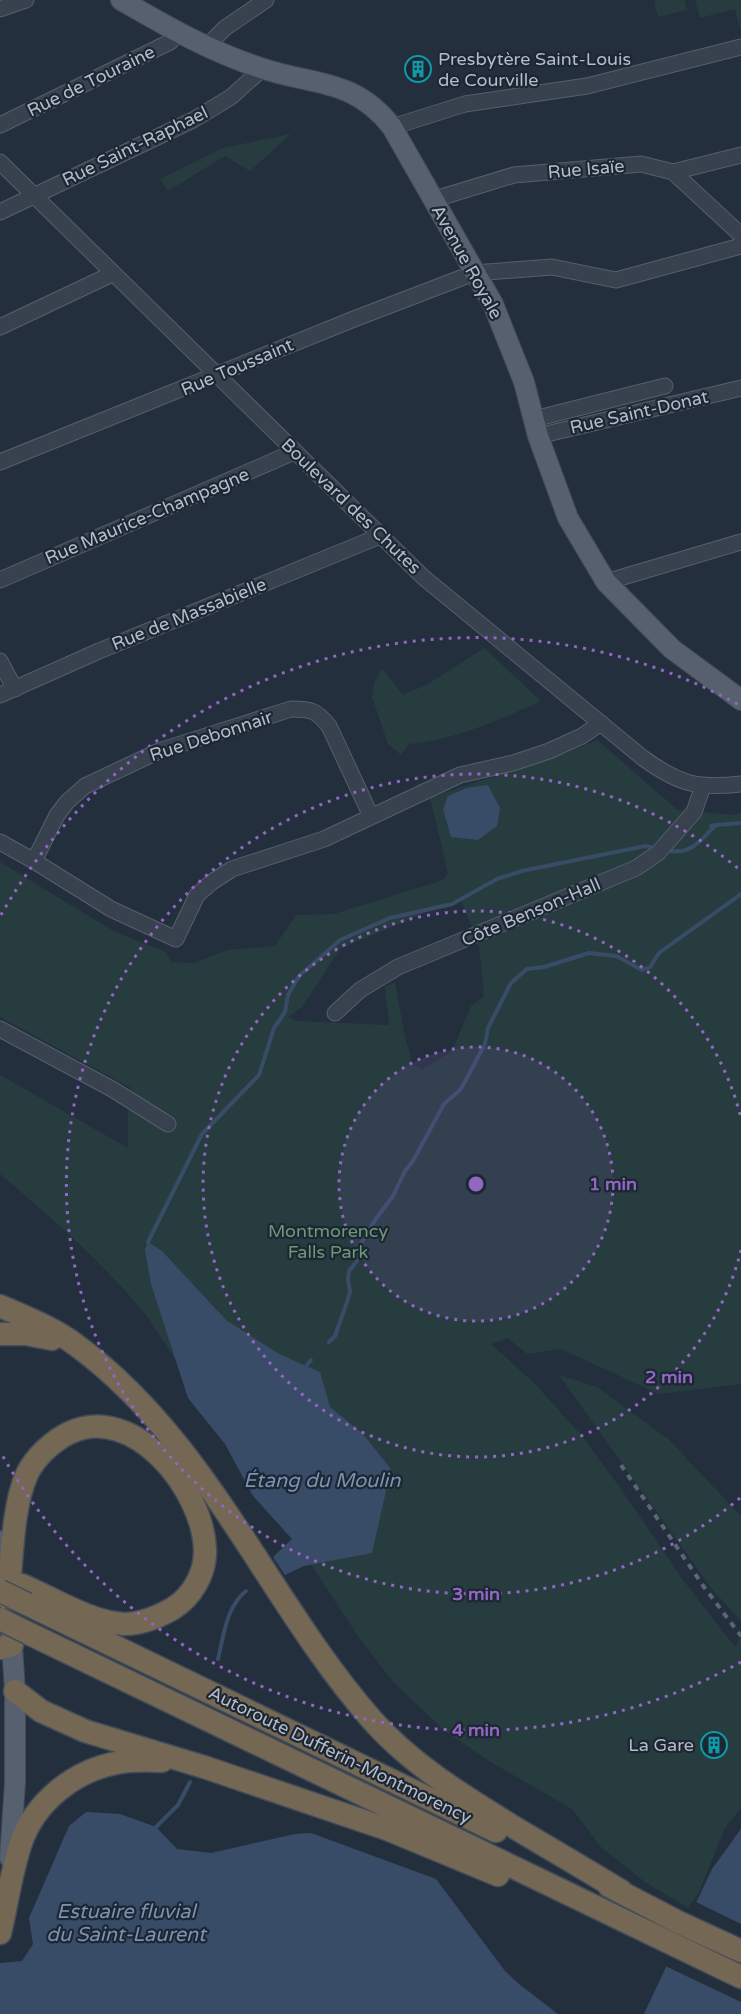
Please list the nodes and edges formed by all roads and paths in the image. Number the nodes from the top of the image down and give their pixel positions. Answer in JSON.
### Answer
{"nodes":[{"id":1,"x":26,"y":0,"type":"edge"},
{"id":2,"x":121,"y":0,"type":"edge"},
{"id":3,"x":266,"y":0,"type":"edge"},
{"id":4,"x":0,"y":9,"type":"edge"},
{"id":5,"x":179,"y":33,"type":"junction"},
{"id":6,"x":207,"y":46,"type":"junction"},
{"id":7,"x":741,"y":47,"type":"edge"},
{"id":8,"x":262,"y":69,"type":"junction"},
{"id":9,"x":0,"y":125,"type":"edge"},
{"id":10,"x":392,"y":127,"type":"junction"},
{"id":11,"x":741,"y":155,"type":"edge"},
{"id":12,"x":0,"y":162,"type":"edge"},
{"id":13,"x":673,"y":172,"type":"junction"},
{"id":14,"x":34,"y":196,"type":"junction"},
{"id":15,"x":432,"y":200,"type":"junction"},
{"id":16,"x":0,"y":212,"type":"edge"},
{"id":17,"x":741,"y":235,"type":"edge"},
{"id":18,"x":741,"y":246,"type":"edge"},
{"id":19,"x":112,"y":273,"type":"junction"},
{"id":20,"x":474,"y":273,"type":"junction"},
{"id":21,"x":0,"y":327,"type":"edge"},
{"id":22,"x":216,"y":374,"type":"junction"},
{"id":23,"x":665,"y":386,"type":"dead end"},
{"id":24,"x":741,"y":388,"type":"edge"},
{"id":25,"x":536,"y":428,"type":"junction"},
{"id":26,"x":294,"y":452,"type":"junction"},
{"id":27,"x":0,"y":462,"type":"edge"},
{"id":28,"x":380,"y":536,"type":"junction"},
{"id":29,"x":741,"y":542,"type":"edge"},
{"id":30,"x":0,"y":580,"type":"edge"},
{"id":31,"x":606,"y":582,"type":"junction"},
{"id":32,"x":0,"y":661,"type":"edge"},
{"id":33,"x":15,"y":689,"type":"junction"},
{"id":34,"x":0,"y":695,"type":"edge"},
{"id":35,"x":741,"y":700,"type":"edge"},
{"id":36,"x":601,"y":723,"type":"junction"},
{"id":37,"x":741,"y":784,"type":"edge"},
{"id":38,"x":703,"y":786,"type":"junction"},
{"id":39,"x":371,"y":816,"type":"junction"},
{"id":40,"x":0,"y":842,"type":"edge"},
{"id":41,"x":34,"y":861,"type":"junction"},
{"id":42,"x":335,"y":1013,"type":"dead end"},
{"id":43,"x":0,"y":1029,"type":"edge"},
{"id":44,"x":168,"y":1124,"type":"dead end"},
{"id":45,"x":0,"y":1306,"type":"edge"},
{"id":46,"x":0,"y":1334,"type":"edge"},
{"id":47,"x":74,"y":1343,"type":"junction"},
{"id":48,"x":0,"y":1541,"type":"edge"},
{"id":49,"x":0,"y":1575,"type":"edge"},
{"id":50,"x":12,"y":1600,"type":"edge"},
{"id":51,"x":11,"y":1647,"type":"edge"},
{"id":52,"x":15,"y":1691,"type":"junction"},
{"id":53,"x":204,"y":1767,"type":"junction"},
{"id":54,"x":621,"y":1891,"type":"junction"},
{"id":55,"x":0,"y":1931,"type":"edge"},
{"id":56,"x":674,"y":1932,"type":"junction"},
{"id":57,"x":741,"y":1951,"type":"edge"},
{"id":58,"x":741,"y":1977,"type":"edge"}],
"edges":[{"from":1,"to":4,"type":"street"},
{"from":2,"to":5,"type":"main road","name":"Avenue Royale"},
{"from":3,"to":6,"type":"street"},
{"from":5,"to":6,"type":"main road","name":"Avenue Royale"},
{"from":5,"to":9,"type":"street","name":"Rue de Touraine"},
{"from":6,"to":8,"type":"main road","name":"Avenue Royale"},
{"from":7,"to":10,"type":"street"},
{"from":8,"to":10,"type":"main road","name":"Avenue Royale"},
{"from":8,"to":14,"type":"street","name":"Rue Saint-Raphael"},
{"from":10,"to":15,"type":"main road","name":"Avenue Royale"},
{"from":11,"to":13,"type":"street","name":"Rue Isaïe"},
{"from":12,"to":14,"type":"street","name":"Boulevard des Chutes"},
{"from":13,"to":15,"type":"street","name":"Rue Isaïe"},
{"from":13,"to":17,"type":"street"},
{"from":14,"to":16,"type":"street","name":"Rue Saint-Raphael"},
{"from":14,"to":19,"type":"street","name":"Boulevard des Chutes"},
{"from":15,"to":20,"type":"main road","name":"Avenue Royale"},
{"from":18,"to":20,"type":"street","name":"Rue Toussaint"},
{"from":19,"to":21,"type":"street"},
{"from":19,"to":22,"type":"street","name":"Boulevard des Chutes"},
{"from":20,"to":22,"type":"street","name":"Rue Toussaint"},
{"from":20,"to":25,"type":"main road","name":"Avenue Royale"},
{"from":22,"to":26,"type":"street","name":"Boulevard des Chutes"},
{"from":22,"to":27,"type":"street","name":"Rue Toussaint"},
{"from":23,"to":25,"type":"street"},
{"from":24,"to":25,"type":"street","name":"Rue Saint-Donat"},
{"from":25,"to":31,"type":"main road","name":"Avenue Royale"},
{"from":26,"to":28,"type":"street","name":"Boulevard des Chutes"},
{"from":26,"to":30,"type":"street","name":"Rue Maurice-Champagne"},
{"from":28,"to":33,"type":"street","name":"Rue de Massabielle"},
{"from":28,"to":36,"type":"street","name":"Boulevard des Chutes"},
{"from":29,"to":31,"type":"street"},
{"from":31,"to":35,"type":"main road","name":"Avenue Royale"},
{"from":32,"to":33,"type":"street"},
{"from":33,"to":34,"type":"street","name":"Rue de Massabielle"},
{"from":36,"to":38,"type":"street","name":"Boulevard des Chutes"},
{"from":36,"to":39,"type":"street"},
{"from":37,"to":38,"type":"street","name":"Boulevard des Chutes"},
{"from":38,"to":42,"type":"street","name":"Côte Benson-Hall"},
{"from":39,"to":41,"type":"street"},
{"from":39,"to":41,"type":"street","name":"Rue Debonnair"},
{"from":40,"to":41,"type":"street"},
{"from":43,"to":44,"type":"street"},
{"from":45,"to":47,"type":"highway"},
{"from":46,"to":47,"type":"highway"},
{"from":47,"to":54,"type":"highway"},
{"from":48,"to":50,"type":"main road"},
{"from":49,"to":50,"type":"highway"},
{"from":50,"to":50,"type":"highway"},
{"from":50,"to":51,"type":"highway","name":"Autoroute Dufferin-Montmorency","bridge":true},
{"from":50,"to":54,"type":"highway","name":"Autoroute Dufferin-Montmorency"},
{"from":51,"to":52,"type":"main road"},
{"from":51,"to":56,"type":"highway","name":"Autoroute Dufferin-Montmorency"},
{"from":52,"to":53,"type":"highway"},
{"from":52,"to":55,"type":"main road"},
{"from":53,"to":55,"type":"highway"},
{"from":53,"to":56,"type":"highway"},
{"from":54,"to":56,"type":"highway","name":"Autoroute Dufferin-Montmorency"},
{"from":56,"to":57,"type":"highway"},
{"from":56,"to":58,"type":"highway"}]}
